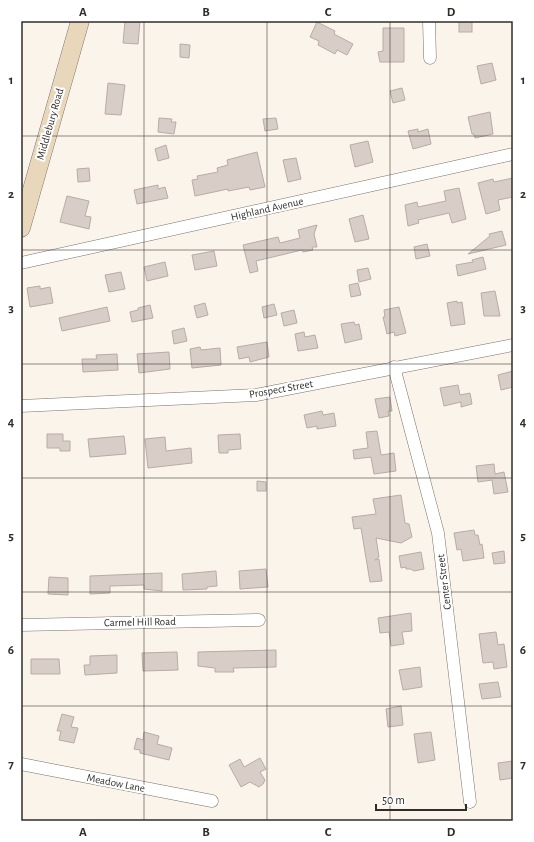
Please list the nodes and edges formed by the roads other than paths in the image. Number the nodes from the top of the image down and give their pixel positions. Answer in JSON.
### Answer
{"nodes":[{"id":1,"x":80,"y":21,"type":"edge"},
{"id":2,"x":429,"y":21,"type":"edge"},
{"id":3,"x":430,"y":58,"type":"dead end"},
{"id":4,"x":513,"y":154,"type":"edge"},
{"id":5,"x":21,"y":228,"type":"edge"},
{"id":6,"x":21,"y":264,"type":"edge"},
{"id":7,"x":513,"y":345,"type":"edge"},
{"id":8,"x":394,"y":367,"type":"junction"},
{"id":9,"x":21,"y":406,"type":"edge"},
{"id":10,"x":259,"y":620,"type":"dead end"},
{"id":11,"x":21,"y":625,"type":"edge"},
{"id":12,"x":21,"y":764,"type":"edge"},
{"id":13,"x":212,"y":801,"type":"dead end"},
{"id":14,"x":470,"y":802,"type":"dead end"}],
"edges":[{"from":1,"to":5,"type":"street","name":"Middlebury Road"},
{"from":2,"to":3,"type":"street"},
{"from":4,"to":6,"type":"street","name":"Highland Avenue"},
{"from":7,"to":8,"type":"street","name":"Prospect Street"},
{"from":8,"to":9,"type":"street","name":"Prospect Street"},
{"from":8,"to":14,"type":"street","name":"Center Street"},
{"from":10,"to":11,"type":"street","name":"Carmel Hill Road"},
{"from":12,"to":13,"type":"street","name":"Meadow Lane"}]}
